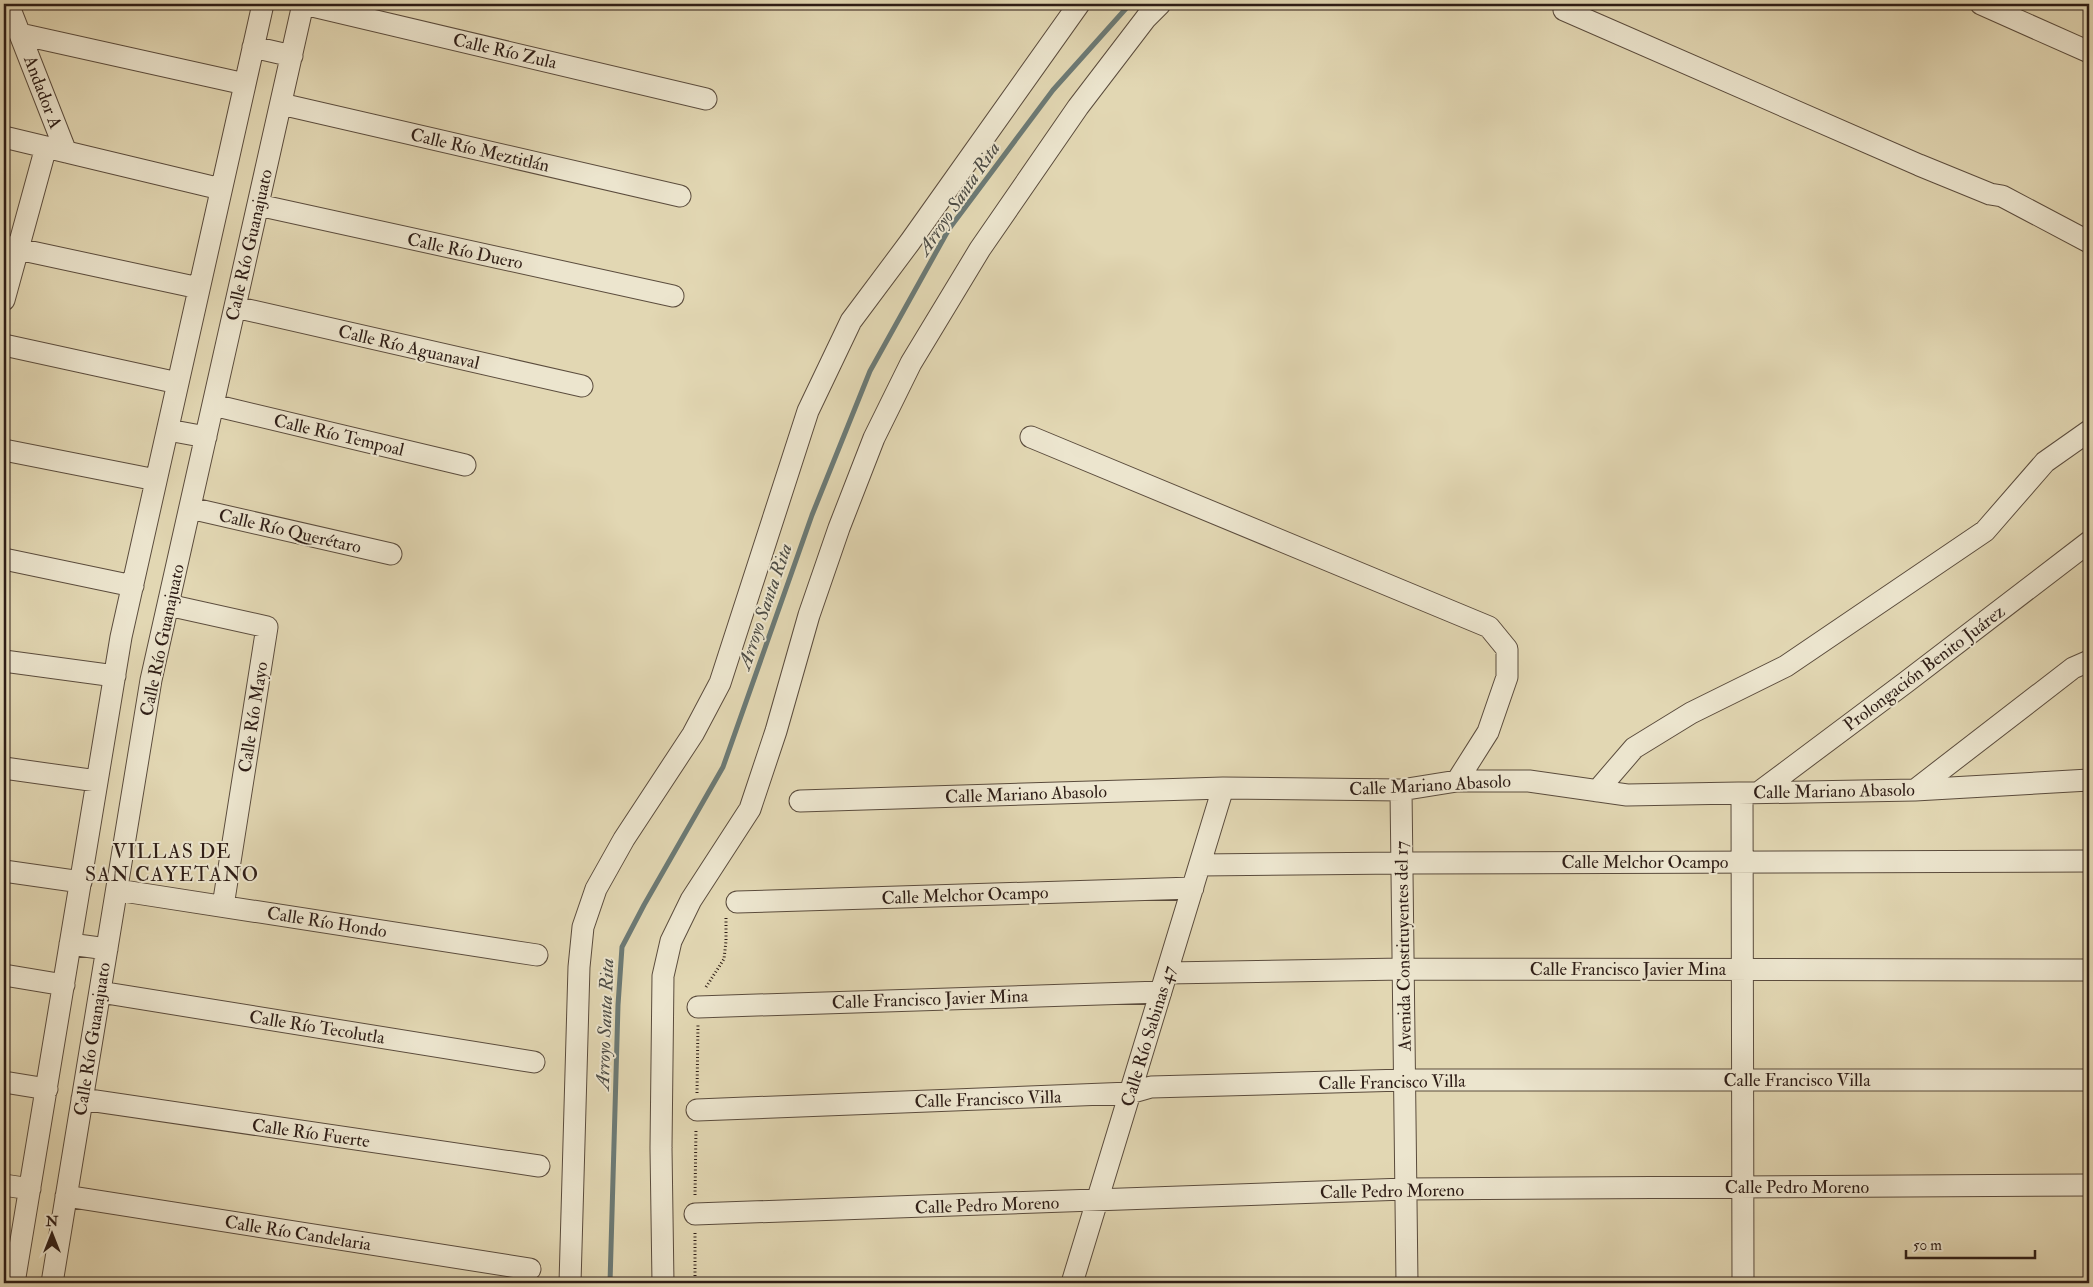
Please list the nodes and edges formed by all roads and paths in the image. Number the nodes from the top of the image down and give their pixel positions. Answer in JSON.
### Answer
{"nodes":[{"id":1,"x":8,"y":4,"type":"edge"},
{"id":2,"x":263,"y":4,"type":"edge"},
{"id":3,"x":304,"y":4,"type":"edge"},
{"id":4,"x":1080,"y":4,"type":"edge"},
{"id":5,"x":1160,"y":4,"type":"edge"},
{"id":6,"x":1981,"y":4,"type":"edge"},
{"id":7,"x":1564,"y":10,"type":"dead end"},
{"id":8,"x":20,"y":34,"type":"junction"},
{"id":9,"x":253,"y":47,"type":"junction"},
{"id":10,"x":2089,"y":52,"type":"edge"},
{"id":11,"x":292,"y":56,"type":"junction"},
{"id":12,"x":245,"y":84,"type":"junction"},
{"id":13,"x":706,"y":99,"type":"dead end"},
{"id":14,"x":281,"y":104,"type":"junction"},
{"id":15,"x":4,"y":137,"type":"edge"},
{"id":16,"x":56,"y":150,"type":"junction"},
{"id":17,"x":221,"y":189,"type":"junction"},
{"id":18,"x":680,"y":196,"type":"dead end"},
{"id":19,"x":258,"y":205,"type":"junction"},
{"id":20,"x":2089,"y":242,"type":"edge"},
{"id":21,"x":11,"y":248,"type":"edge"},
{"id":22,"x":199,"y":288,"type":"junction"},
{"id":23,"x":673,"y":296,"type":"dead end"},
{"id":24,"x":4,"y":300,"type":"edge"},
{"id":25,"x":235,"y":307,"type":"junction"},
{"id":26,"x":4,"y":345,"type":"edge"},
{"id":27,"x":178,"y":383,"type":"junction"},
{"id":28,"x":582,"y":386,"type":"dead end"},
{"id":29,"x":213,"y":405,"type":"junction"},
{"id":30,"x":168,"y":430,"type":"junction"},
{"id":31,"x":2089,"y":431,"type":"edge"},
{"id":32,"x":1031,"y":437,"type":"dead end"},
{"id":33,"x":206,"y":438,"type":"junction"},
{"id":34,"x":4,"y":450,"type":"edge"},
{"id":35,"x":465,"y":465,"type":"dead end"},
{"id":36,"x":156,"y":480,"type":"junction"},
{"id":37,"x":190,"y":508,"type":"junction"},
{"id":38,"x":2089,"y":542,"type":"edge"},
{"id":39,"x":391,"y":554,"type":"dead end"},
{"id":40,"x":4,"y":559,"type":"edge"},
{"id":41,"x":133,"y":586,"type":"junction"},
{"id":42,"x":168,"y":605,"type":"junction"},
{"id":43,"x":4,"y":661,"type":"edge"},
{"id":44,"x":2089,"y":661,"type":"edge"},
{"id":45,"x":115,"y":676,"type":"junction"},
{"id":46,"x":4,"y":768,"type":"edge"},
{"id":47,"x":2089,"y":780,"type":"edge"},
{"id":48,"x":1458,"y":781,"type":"junction"},
{"id":49,"x":97,"y":782,"type":"junction"},
{"id":50,"x":1224,"y":788,"type":"junction"},
{"id":51,"x":1401,"y":790,"type":"junction"},
{"id":52,"x":1915,"y":790,"type":"junction"},
{"id":53,"x":1597,"y":791,"type":"junction"},
{"id":54,"x":1750,"y":793,"type":"junction"},
{"id":55,"x":800,"y":801,"type":"dead end"},
{"id":56,"x":2089,"y":861,"type":"edge"},
{"id":57,"x":1742,"y":862,"type":"junction"},
{"id":58,"x":1402,"y":863,"type":"junction"},
{"id":59,"x":1200,"y":865,"type":"junction"},
{"id":60,"x":4,"y":871,"type":"edge"},
{"id":61,"x":81,"y":882,"type":"junction"},
{"id":62,"x":1193,"y":888,"type":"junction"},
{"id":63,"x":117,"y":890,"type":"junction"},
{"id":64,"x":737,"y":902,"type":"joint"},
{"id":65,"x":223,"y":906,"type":"junction"},
{"id":66,"x":70,"y":944,"type":"junction"},
{"id":67,"x":107,"y":950,"type":"junction"},
{"id":68,"x":537,"y":955,"type":"dead end"},
{"id":69,"x":1403,"y":969,"type":"junction"},
{"id":70,"x":1742,"y":970,"type":"junction"},
{"id":71,"x":2089,"y":970,"type":"edge"},
{"id":72,"x":4,"y":975,"type":"edge"},
{"id":73,"x":1164,"y":982,"type":"junction"},
{"id":74,"x":64,"y":985,"type":"junction"},
{"id":75,"x":100,"y":992,"type":"junction"},
{"id":76,"x":698,"y":1007,"type":"junction"},
{"id":77,"x":534,"y":1062,"type":"dead end"},
{"id":78,"x":1404,"y":1080,"type":"junction"},
{"id":79,"x":1742,"y":1080,"type":"junction"},
{"id":80,"x":2089,"y":1080,"type":"edge"},
{"id":81,"x":4,"y":1082,"type":"edge"},
{"id":82,"x":46,"y":1089,"type":"junction"},
{"id":83,"x":1130,"y":1093,"type":"junction"},
{"id":84,"x":82,"y":1099,"type":"junction"},
{"id":85,"x":697,"y":1110,"type":"junction"},
{"id":86,"x":539,"y":1166,"type":"dead end"},
{"id":87,"x":4,"y":1185,"type":"edge"},
{"id":88,"x":2089,"y":1185,"type":"edge"},
{"id":89,"x":1743,"y":1187,"type":"junction"},
{"id":90,"x":30,"y":1189,"type":"junction"},
{"id":91,"x":1405,"y":1189,"type":"junction"},
{"id":92,"x":66,"y":1196,"type":"junction"},
{"id":93,"x":1097,"y":1201,"type":"junction"},
{"id":94,"x":695,"y":1214,"type":"junction"},
{"id":95,"x":530,"y":1270,"type":"dead end"},
{"id":96,"x":14,"y":1283,"type":"edge"},
{"id":97,"x":52,"y":1283,"type":"edge"},
{"id":98,"x":570,"y":1283,"type":"edge"},
{"id":99,"x":663,"y":1283,"type":"edge"},
{"id":100,"x":694,"y":1283,"type":"edge"},
{"id":101,"x":1072,"y":1283,"type":"edge"},
{"id":102,"x":1407,"y":1283,"type":"edge"},
{"id":103,"x":1743,"y":1283,"type":"edge"}],
"edges":[{"from":1,"to":8,"type":"street","name":"Andador A"},
{"from":2,"to":9,"type":"street","name":"Calle Río Guanajuato"},
{"from":3,"to":11,"type":"street","name":"Calle Río Guanajuato"},
{"from":3,"to":13,"type":"street","name":"Calle Río Zula"},
{"from":4,"to":98,"type":"street"},
{"from":5,"to":99,"type":"street"},
{"from":6,"to":10,"type":"street"},
{"from":7,"to":20,"type":"street"},
{"from":8,"to":12,"type":"street"},
{"from":8,"to":16,"type":"street","name":"Andador A"},
{"from":9,"to":11,"type":"street"},
{"from":9,"to":12,"type":"street","name":"Calle Río Guanajuato"},
{"from":11,"to":14,"type":"street","name":"Calle Río Guanajuato"},
{"from":12,"to":17,"type":"street","name":"Calle Río Guanajuato"},
{"from":14,"to":18,"type":"street","name":"Calle Río Meztitlán"},
{"from":14,"to":19,"type":"street","name":"Calle Río Guanajuato"},
{"from":15,"to":16,"type":"street"},
{"from":16,"to":17,"type":"street"},
{"from":16,"to":21,"type":"street"},
{"from":17,"to":22,"type":"street","name":"Calle Río Guanajuato"},
{"from":19,"to":23,"type":"street","name":"Calle Río Duero"},
{"from":19,"to":25,"type":"street","name":"Calle Río Guanajuato"},
{"from":21,"to":22,"type":"street"},
{"from":21,"to":24,"type":"street"},
{"from":22,"to":27,"type":"street","name":"Calle Río Guanajuato"},
{"from":25,"to":28,"type":"street","name":"Calle Río Aguanaval"},
{"from":25,"to":29,"type":"street","name":"Calle Río Guanajuato"},
{"from":26,"to":27,"type":"street"},
{"from":27,"to":30,"type":"street","name":"Calle Río Guanajuato"},
{"from":29,"to":33,"type":"street","name":"Calle Río Guanajuato"},
{"from":29,"to":35,"type":"street","name":"Calle Río Tempoal"},
{"from":30,"to":33,"type":"street"},
{"from":30,"to":36,"type":"street","name":"Calle Río Guanajuato"},
{"from":31,"to":53,"type":"street"},
{"from":32,"to":48,"type":"street"},
{"from":33,"to":37,"type":"street","name":"Calle Río Guanajuato"},
{"from":34,"to":36,"type":"street"},
{"from":36,"to":41,"type":"street","name":"Calle Río Guanajuato"},
{"from":37,"to":39,"type":"street","name":"Calle Río Querétaro"},
{"from":37,"to":42,"type":"street","name":"Calle Río Guanajuato"},
{"from":38,"to":54,"type":"street","name":"Prolongación Benito Juárez"},
{"from":40,"to":41,"type":"street"},
{"from":41,"to":45,"type":"street","name":"Calle Río Guanajuato"},
{"from":42,"to":63,"type":"street","name":"Calle Río Guanajuato"},
{"from":42,"to":65,"type":"street","name":"Calle Río Mayo"},
{"from":43,"to":45,"type":"street"},
{"from":44,"to":52,"type":"street"},
{"from":45,"to":49,"type":"street","name":"Calle Río Guanajuato"},
{"from":46,"to":49,"type":"street"},
{"from":47,"to":52,"type":"street","name":"Calle Mariano Abasolo"},
{"from":48,"to":51,"type":"street","name":"Calle Mariano Abasolo"},
{"from":48,"to":53,"type":"street","name":"Calle Mariano Abasolo"},
{"from":49,"to":61,"type":"street","name":"Calle Río Guanajuato"},
{"from":50,"to":51,"type":"street","name":"Calle Mariano Abasolo"},
{"from":50,"to":55,"type":"street","name":"Calle Mariano Abasolo"},
{"from":50,"to":59,"type":"street","name":"Calle Río Sabinas 47"},
{"from":51,"to":58,"type":"street","name":"Avenida Constituyentes del 17"},
{"from":52,"to":54,"type":"street","name":"Calle Mariano Abasolo"},
{"from":53,"to":54,"type":"street","name":"Calle Mariano Abasolo"},
{"from":54,"to":57,"type":"street"},
{"from":56,"to":57,"type":"street","name":"Calle Melchor Ocampo"},
{"from":57,"to":58,"type":"street","name":"Calle Melchor Ocampo"},
{"from":57,"to":70,"type":"street"},
{"from":58,"to":59,"type":"street","name":"Calle Melchor Ocampo"},
{"from":58,"to":69,"type":"street","name":"Avenida Constituyentes del 17"},
{"from":59,"to":62,"type":"street","name":"Calle Río Sabinas 47"},
{"from":60,"to":61,"type":"street"},
{"from":61,"to":66,"type":"street","name":"Calle Río Guanajuato"},
{"from":62,"to":64,"type":"street","name":"Calle Melchor Ocampo"},
{"from":62,"to":73,"type":"street","name":"Calle Río Sabinas 47"},
{"from":63,"to":65,"type":"street","name":"Calle Río Hondo"},
{"from":63,"to":67,"type":"street","name":"Calle Río Guanajuato"},
{"from":64,"to":76,"type":"path"},
{"from":65,"to":68,"type":"street","name":"Calle Río Hondo"},
{"from":66,"to":67,"type":"street"},
{"from":66,"to":74,"type":"street","name":"Calle Río Guanajuato"},
{"from":67,"to":75,"type":"street","name":"Calle Río Guanajuato"},
{"from":69,"to":70,"type":"street","name":"Calle Francisco Javier Mina"},
{"from":69,"to":73,"type":"street","name":"Calle Francisco Javier Mina"},
{"from":69,"to":78,"type":"street","name":"Avenida Constituyentes del 17"},
{"from":70,"to":71,"type":"street","name":"Calle Francisco Javier Mina"},
{"from":70,"to":79,"type":"street"},
{"from":72,"to":74,"type":"street"},
{"from":73,"to":76,"type":"street","name":"Calle Francisco Javier Mina"},
{"from":73,"to":83,"type":"street","name":"Calle Río Sabinas 47"},
{"from":74,"to":82,"type":"street","name":"Calle Río Guanajuato"},
{"from":75,"to":77,"type":"street","name":"Calle Río Tecolutla"},
{"from":75,"to":84,"type":"street","name":"Calle Río Guanajuato"},
{"from":76,"to":85,"type":"path"},
{"from":78,"to":79,"type":"street","name":"Calle Francisco Villa"},
{"from":78,"to":83,"type":"street","name":"Calle Francisco Villa"},
{"from":78,"to":91,"type":"street","name":"Avenida Constituyentes del 17"},
{"from":79,"to":80,"type":"street","name":"Calle Francisco Villa"},
{"from":79,"to":89,"type":"street"},
{"from":81,"to":82,"type":"street"},
{"from":82,"to":90,"type":"street","name":"Calle Río Guanajuato"},
{"from":83,"to":85,"type":"street","name":"Calle Francisco Villa"},
{"from":83,"to":93,"type":"street","name":"Calle Río Sabinas 47"},
{"from":84,"to":86,"type":"street","name":"Calle Río Fuerte"},
{"from":84,"to":92,"type":"street","name":"Calle Río Guanajuato"},
{"from":85,"to":94,"type":"path"},
{"from":87,"to":90,"type":"street"},
{"from":88,"to":89,"type":"street","name":"Calle Pedro Moreno"},
{"from":89,"to":91,"type":"street","name":"Calle Pedro Moreno"},
{"from":89,"to":103,"type":"street"},
{"from":90,"to":96,"type":"street","name":"Calle Río Guanajuato"},
{"from":91,"to":93,"type":"street","name":"Calle Pedro Moreno"},
{"from":91,"to":102,"type":"street","name":"Avenida Constituyentes del 17"},
{"from":92,"to":95,"type":"street","name":"Calle Río Candelaria"},
{"from":92,"to":97,"type":"street","name":"Calle Río Guanajuato"},
{"from":93,"to":94,"type":"street","name":"Calle Pedro Moreno"},
{"from":93,"to":101,"type":"street","name":"Calle Río Sabinas 47"},
{"from":94,"to":100,"type":"path"}]}
